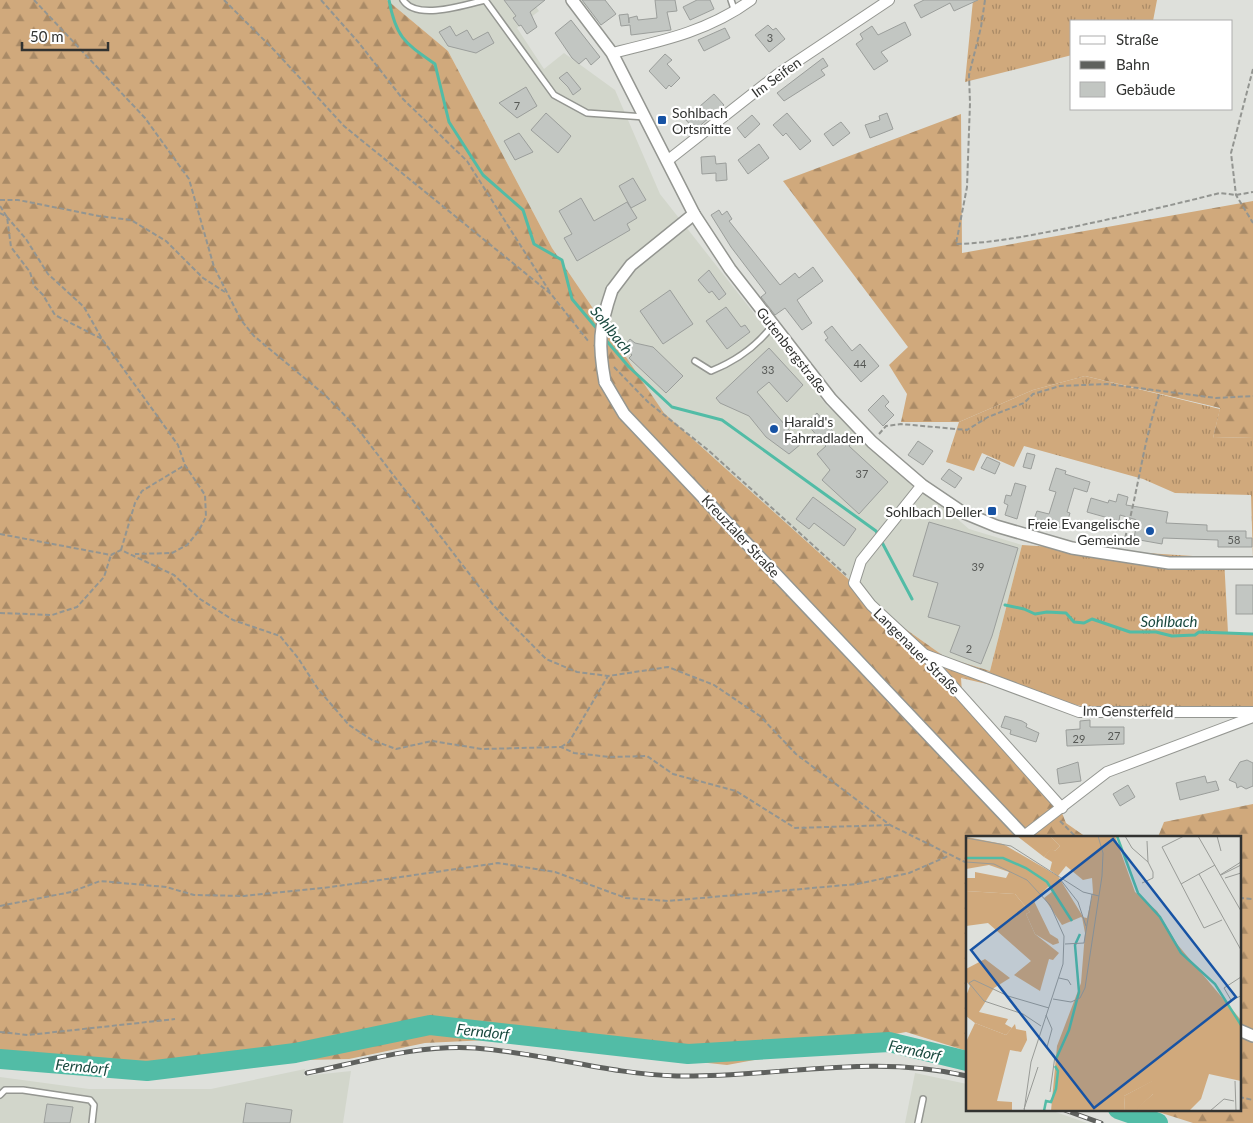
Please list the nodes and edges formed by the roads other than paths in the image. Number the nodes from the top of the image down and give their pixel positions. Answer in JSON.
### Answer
{"nodes":[{"id":1,"x":403,"y":0,"type":"edge"},
{"id":2,"x":572,"y":0,"type":"edge"},
{"id":3,"x":731,"y":0,"type":"edge"},
{"id":4,"x":751,"y":0,"type":"edge"},
{"id":5,"x":889,"y":0,"type":"edge"},
{"id":6,"x":735,"y":12,"type":"junction"},
{"id":7,"x":612,"y":53,"type":"junction"},
{"id":8,"x":647,"y":118,"type":"junction"},
{"id":9,"x":667,"y":161,"type":"junction"},
{"id":10,"x":694,"y":214,"type":"junction"},
{"id":11,"x":772,"y":326,"type":"junction"},
{"id":12,"x":695,"y":361,"type":"dead end"},
{"id":13,"x":922,"y":485,"type":"junction"},
{"id":14,"x":1253,"y":563,"type":"edge"},
{"id":15,"x":924,"y":654,"type":"junction"},
{"id":16,"x":1253,"y":712,"type":"edge"},
{"id":17,"x":1253,"y":717,"type":"edge"},
{"id":18,"x":1062,"y":808,"type":"junction"},
{"id":19,"x":1025,"y":836,"type":"edge"},
{"id":20,"x":1240,"y":1030,"type":"edge"},
{"id":21,"x":1253,"y":1036,"type":"edge"},
{"id":22,"x":0,"y":1095,"type":"edge"},
{"id":23,"x":923,"y":1099,"type":"dead end"},
{"id":24,"x":92,"y":1123,"type":"edge"},
{"id":25,"x":918,"y":1123,"type":"edge"}],
"edges":[{"from":1,"to":8,"type":"lane"},
{"from":2,"to":7,"type":"street","name":"Gutenbergstraße"},
{"from":3,"to":6,"type":"lane"},
{"from":4,"to":6,"type":"street"},
{"from":5,"to":9,"type":"street","name":"Im Seifen"},
{"from":6,"to":7,"type":"street"},
{"from":7,"to":8,"type":"street","name":"Gutenbergstraße"},
{"from":8,"to":9,"type":"street","name":"Gutenbergstraße"},
{"from":9,"to":10,"type":"street","name":"Gutenbergstraße"},
{"from":10,"to":11,"type":"street","name":"Gutenbergstraße"},
{"from":10,"to":19,"type":"street","name":"Kreuztaler Straße","bridge":true},
{"from":11,"to":12,"type":"lane"},
{"from":11,"to":13,"type":"street","name":"Gutenbergstraße"},
{"from":13,"to":14,"type":"street","name":"Gutenbergstraße"},
{"from":13,"to":15,"type":"street","name":"Langenauer Straße"},
{"from":15,"to":16,"type":"street","name":"Im Gensterfeld"},
{"from":15,"to":18,"type":"street","name":"Langenauer Straße"},
{"from":17,"to":18,"type":"street"},
{"from":18,"to":19,"type":"street"},
{"from":20,"to":21,"type":"street"},
{"from":22,"to":24,"type":"lane"},
{"from":23,"to":25,"type":"lane"}]}
